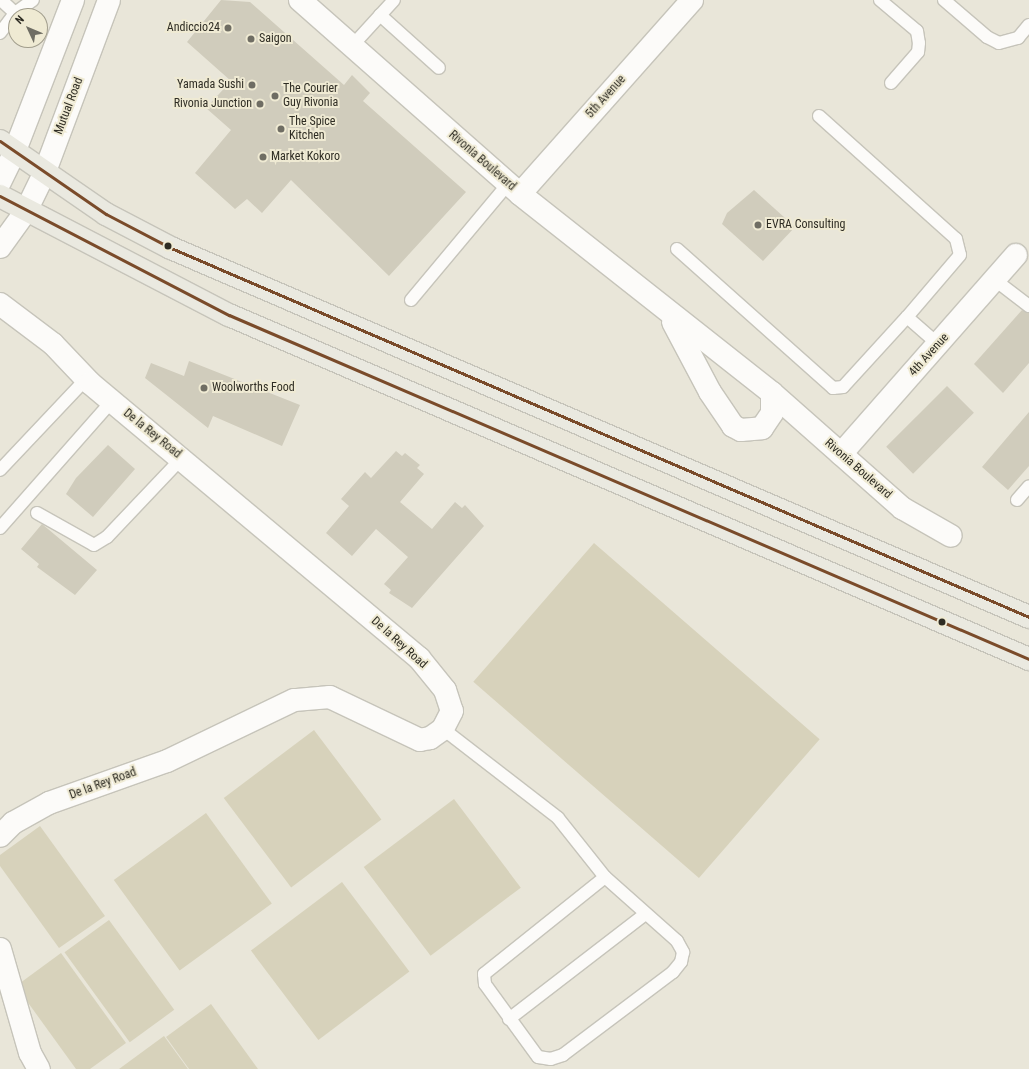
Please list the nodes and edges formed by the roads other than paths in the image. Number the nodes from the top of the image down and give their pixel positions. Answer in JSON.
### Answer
{"nodes":[{"id":1,"x":1,"y":0,"type":"edge"},
{"id":2,"x":33,"y":0,"type":"edge"},
{"id":3,"x":73,"y":0,"type":"edge"},
{"id":4,"x":109,"y":0,"type":"edge"},
{"id":5,"x":300,"y":0,"type":"edge"},
{"id":6,"x":394,"y":0,"type":"edge"},
{"id":7,"x":692,"y":0,"type":"edge"},
{"id":8,"x":880,"y":0,"type":"edge"},
{"id":9,"x":944,"y":0,"type":"edge"},
{"id":10,"x":10,"y":8,"type":"edge"},
{"id":11,"x":22,"y":8,"type":"edge"},
{"id":12,"x":380,"y":16,"type":"junction"},
{"id":13,"x":8,"y":22,"type":"edge"},
{"id":14,"x":1029,"y":25,"type":"edge"},
{"id":15,"x":0,"y":33,"type":"edge"},
{"id":16,"x":352,"y":46,"type":"junction"},
{"id":17,"x":439,"y":68,"type":"dead end"},
{"id":18,"x":891,"y":83,"type":"dead end"},
{"id":19,"x":819,"y":116,"type":"dead end"},
{"id":20,"x":7,"y":147,"type":"edge"},
{"id":21,"x":44,"y":174,"type":"junction"},
{"id":22,"x":0,"y":182,"type":"edge"},
{"id":23,"x":514,"y":189,"type":"junction"},
{"id":24,"x":0,"y":196,"type":"edge"},
{"id":25,"x":26,"y":211,"type":"junction"},
{"id":26,"x":0,"y":247,"type":"edge"},
{"id":27,"x":677,"y":250,"type":"dead end"},
{"id":28,"x":1016,"y":255,"type":"dead end"},
{"id":29,"x":995,"y":280,"type":"junction"},
{"id":30,"x":411,"y":300,"type":"dead end"},
{"id":31,"x":0,"y":304,"type":"edge"},
{"id":32,"x":1029,"y":306,"type":"edge"},
{"id":33,"x":669,"y":315,"type":"junction"},
{"id":34,"x":907,"y":317,"type":"junction"},
{"id":35,"x":938,"y":344,"type":"junction"},
{"id":36,"x":86,"y":379,"type":"junction"},
{"id":37,"x":772,"y":393,"type":"junction"},
{"id":38,"x":112,"y":401,"type":"junction"},
{"id":39,"x":841,"y":454,"type":"junction"},
{"id":40,"x":182,"y":458,"type":"junction"},
{"id":41,"x":0,"y":470,"type":"edge"},
{"id":42,"x":1029,"y":486,"type":"edge"},
{"id":43,"x":1017,"y":500,"type":"dead end"},
{"id":44,"x":37,"y":513,"type":"dead end"},
{"id":45,"x":0,"y":528,"type":"edge"},
{"id":46,"x":951,"y":536,"type":"dead end"},
{"id":47,"x":1029,"y":617,"type":"edge"},
{"id":48,"x":1029,"y":659,"type":"edge"},
{"id":49,"x":443,"y":729,"type":"junction"},
{"id":50,"x":0,"y":836,"type":"edge"},
{"id":51,"x":605,"y":877,"type":"junction"},
{"id":52,"x":644,"y":915,"type":"junction"},
{"id":53,"x":0,"y":949,"type":"edge"},
{"id":54,"x":509,"y":1019,"type":"junction"},
{"id":55,"x":39,"y":1069,"type":"edge"}],
"edges":[{"from":1,"to":10,"type":"lane"},
{"from":2,"to":11,"type":"lane"},
{"from":3,"to":20,"type":"street"},
{"from":4,"to":21,"type":"street","name":"Mutual Road"},
{"from":5,"to":16,"type":"street","name":"Rivonia Boulevard"},
{"from":6,"to":12,"type":"lane"},
{"from":7,"to":23,"type":"street","name":"5th Avenue"},
{"from":8,"to":18,"type":"lane"},
{"from":9,"to":14,"type":"lane"},
{"from":12,"to":16,"type":"lane"},
{"from":12,"to":17,"type":"lane"},
{"from":13,"to":15,"type":"lane"},
{"from":16,"to":23,"type":"street","name":"Rivonia Boulevard"},
{"from":19,"to":34,"type":"lane"},
{"from":20,"to":21,"type":"main road"},
{"from":20,"to":22,"type":"street"},
{"from":21,"to":25,"type":"street","name":"Mutual Road"},
{"from":21,"to":47,"type":"main road"},
{"from":23,"to":30,"type":"lane"},
{"from":23,"to":33,"type":"street","name":"Rivonia Boulevard"},
{"from":24,"to":25,"type":"main road"},
{"from":25,"to":26,"type":"street","name":"Mutual Road"},
{"from":25,"to":48,"type":"main road"},
{"from":27,"to":34,"type":"lane"},
{"from":28,"to":29,"type":"street","name":"4th Avenue"},
{"from":29,"to":32,"type":"lane"},
{"from":29,"to":35,"type":"street","name":"4th Avenue"},
{"from":31,"to":36,"type":"street","name":"De la Rey Road"},
{"from":33,"to":37,"type":"street","name":"Rivonia Boulevard"},
{"from":33,"to":37,"type":"street","name":"Rivonia Boulevard"},
{"from":34,"to":35,"type":"lane"},
{"from":35,"to":39,"type":"street","name":"4th Avenue"},
{"from":36,"to":38,"type":"street","name":"De la Rey Road"},
{"from":36,"to":41,"type":"lane"},
{"from":37,"to":39,"type":"street","name":"Rivonia Boulevard"},
{"from":38,"to":40,"type":"street","name":"De la Rey Road"},
{"from":38,"to":45,"type":"lane"},
{"from":39,"to":46,"type":"street","name":"Rivonia Boulevard"},
{"from":40,"to":44,"type":"lane"},
{"from":40,"to":49,"type":"street","name":"De la Rey Road"},
{"from":42,"to":43,"type":"lane"},
{"from":49,"to":50,"type":"street","name":"De la Rey Road"},
{"from":49,"to":51,"type":"lane"},
{"from":51,"to":52,"type":"lane"},
{"from":51,"to":54,"type":"lane"},
{"from":52,"to":54,"type":"lane"},
{"from":52,"to":54,"type":"lane"},
{"from":53,"to":55,"type":"street"}]}
